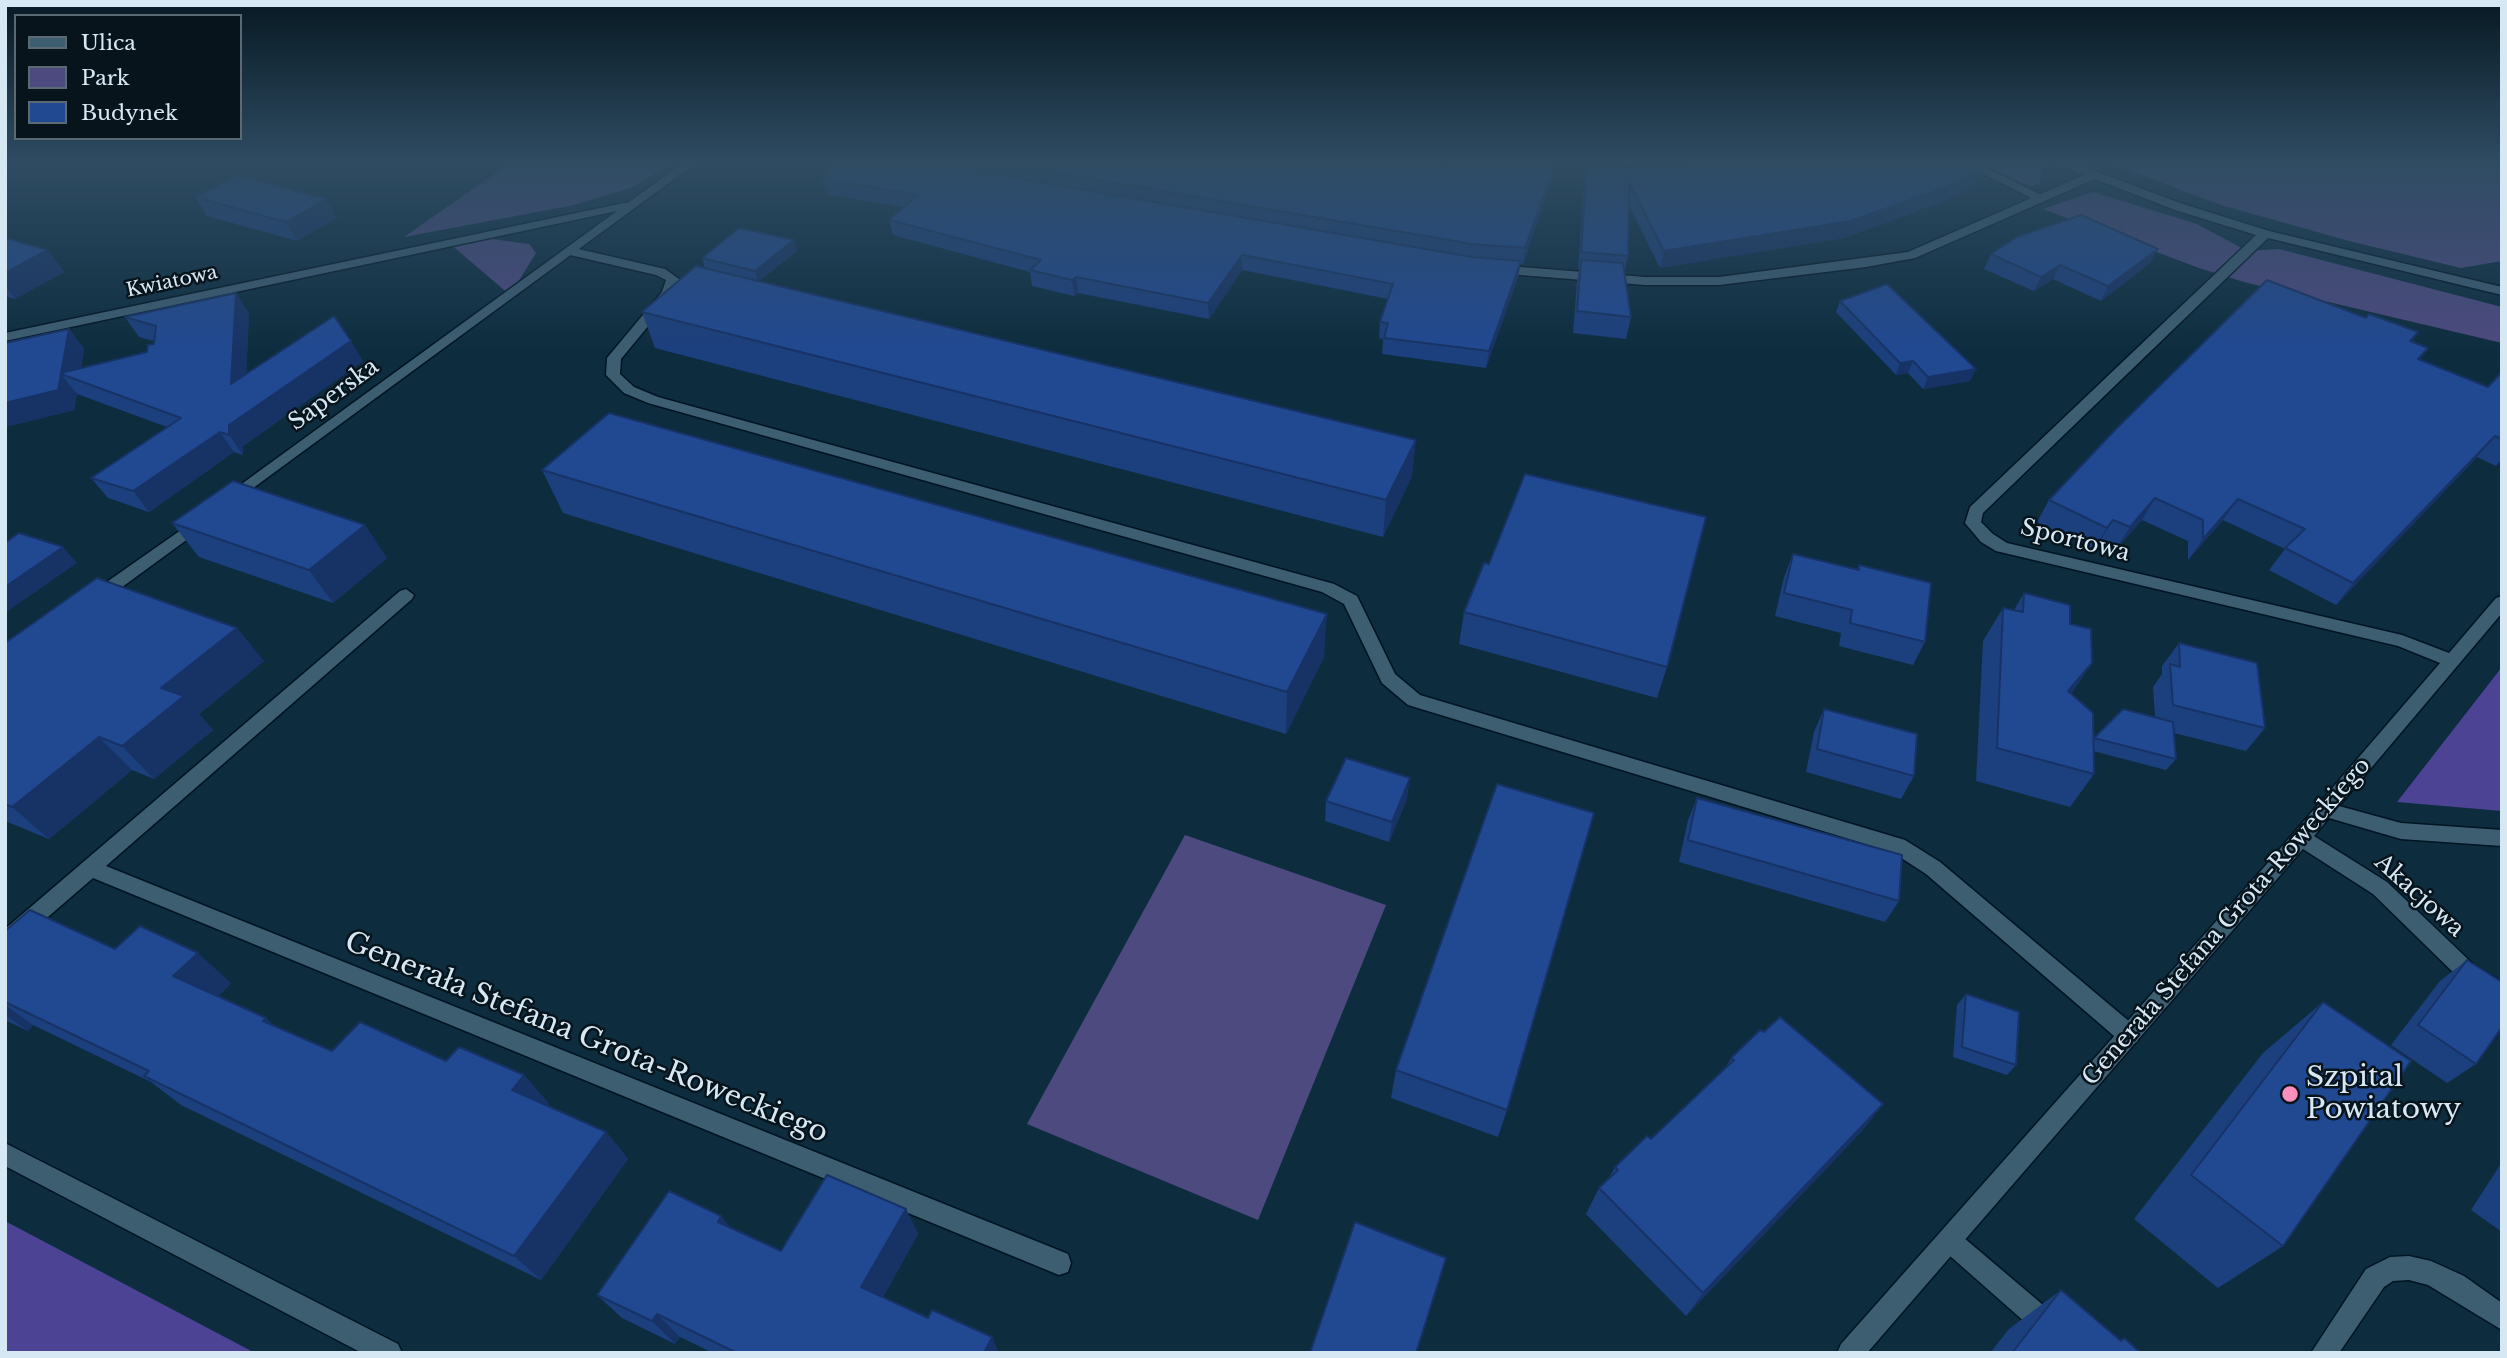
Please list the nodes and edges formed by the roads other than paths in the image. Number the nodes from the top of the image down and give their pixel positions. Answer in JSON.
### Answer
{"nodes":[{"id":1,"x":529,"y":226,"type":"edge"},
{"id":2,"x":604,"y":226,"type":"edge"},
{"id":3,"x":1976,"y":226,"type":"edge"},
{"id":4,"x":2242,"y":226,"type":"edge"},
{"id":5,"x":2265,"y":234,"type":"junction"},
{"id":6,"x":570,"y":251,"type":"junction"},
{"id":7,"x":1483,"y":267,"type":"edge"},
{"id":8,"x":2502,"y":291,"type":"edge"},
{"id":9,"x":5,"y":337,"type":"edge"},
{"id":10,"x":406,"y":595,"type":"dead end"},
{"id":11,"x":2502,"y":602,"type":"edge"},
{"id":12,"x":83,"y":607,"type":"edge"},
{"id":13,"x":2451,"y":661,"type":"junction"},
{"id":14,"x":2325,"y":809,"type":"junction"},
{"id":15,"x":2301,"y":838,"type":"junction"},
{"id":16,"x":2502,"y":838,"type":"edge"},
{"id":17,"x":90,"y":869,"type":"junction"},
{"id":18,"x":5,"y":942,"type":"edge"},
{"id":19,"x":2502,"y":994,"type":"edge"},
{"id":20,"x":2129,"y":1035,"type":"junction"},
{"id":21,"x":5,"y":1154,"type":"edge"},
{"id":22,"x":1950,"y":1240,"type":"junction"},
{"id":23,"x":1059,"y":1263,"type":"dead end"},
{"id":24,"x":2502,"y":1318,"type":"edge"},
{"id":25,"x":389,"y":1353,"type":"edge"},
{"id":26,"x":1850,"y":1353,"type":"edge"},
{"id":27,"x":2080,"y":1353,"type":"edge"},
{"id":28,"x":2324,"y":1353,"type":"edge"}],
"edges":[{"from":1,"to":9,"type":"street","name":"Kwiatowa"},
{"from":2,"to":6,"type":"street","name":"Saperska"},
{"from":3,"to":7,"type":"street"},
{"from":4,"to":5,"type":"street"},
{"from":5,"to":8,"type":"street"},
{"from":5,"to":13,"type":"street","name":"Sportowa"},
{"from":6,"to":12,"type":"street","name":"Saperska"},
{"from":6,"to":20,"type":"street"},
{"from":10,"to":17,"type":"street"},
{"from":11,"to":13,"type":"street","name":"Generała Stefana Grota-Roweckiego"},
{"from":13,"to":14,"type":"street","name":"Generała Stefana Grota-Roweckiego"},
{"from":14,"to":15,"type":"street","name":"Generała Stefana Grota-Roweckiego"},
{"from":14,"to":16,"type":"street"},
{"from":15,"to":19,"type":"street","name":"Akacjowa"},
{"from":15,"to":20,"type":"street","name":"Generała Stefana Grota-Roweckiego"},
{"from":17,"to":18,"type":"street"},
{"from":17,"to":23,"type":"street","name":"Generała Stefana Grota-Roweckiego"},
{"from":20,"to":22,"type":"street","name":"Generała Stefana Grota-Roweckiego"},
{"from":21,"to":25,"type":"street"},
{"from":22,"to":26,"type":"street","name":"Generała Stefana Grota-Roweckiego"},
{"from":22,"to":27,"type":"street"},
{"from":24,"to":28,"type":"street"}]}
